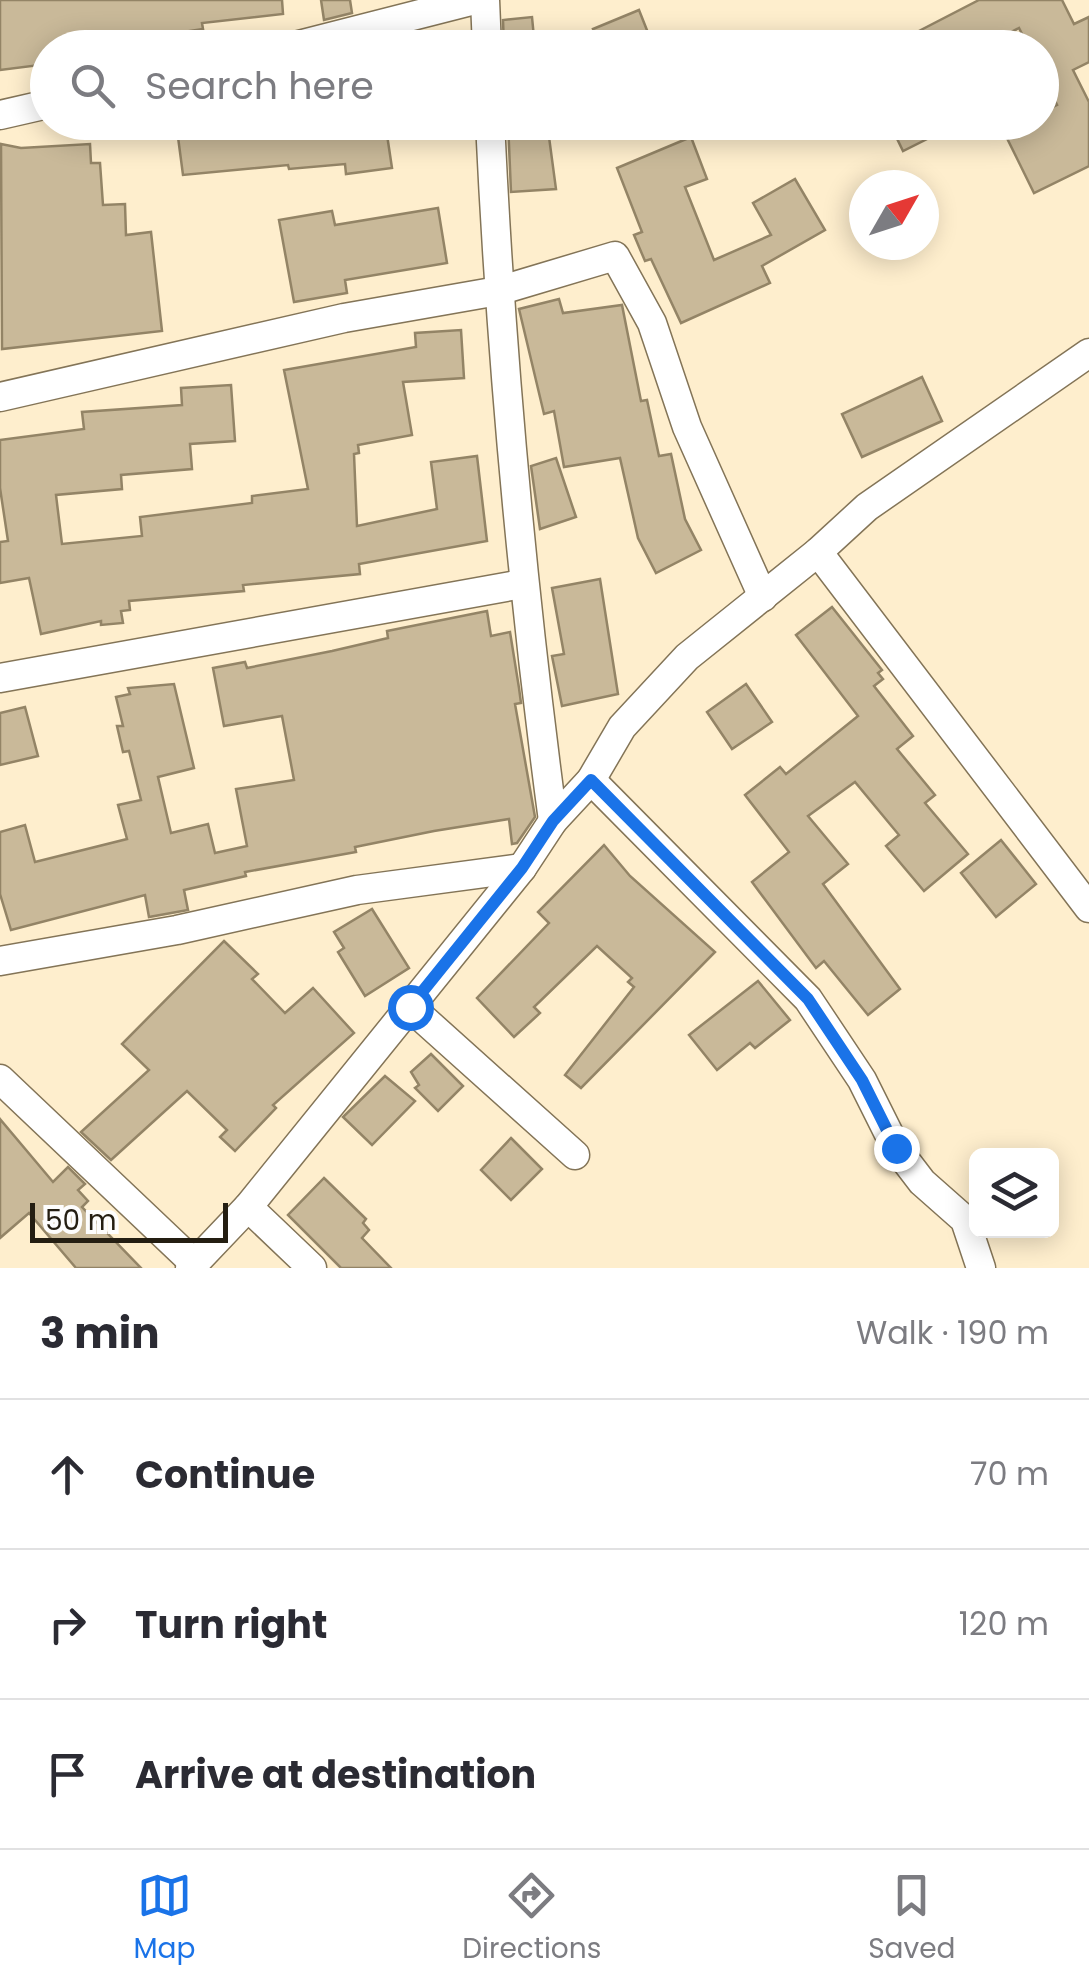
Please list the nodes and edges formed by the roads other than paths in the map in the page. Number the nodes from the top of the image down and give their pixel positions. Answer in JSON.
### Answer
{"nodes":[{"id":1,"x":475,"y":0,"type":"edge"},
{"id":2,"x":485,"y":0,"type":"edge"},
{"id":3,"x":358,"y":30,"type":"edge"},
{"id":4,"x":486,"y":30,"type":"edge"},
{"id":5,"x":30,"y":108,"type":"edge"},
{"id":6,"x":0,"y":115,"type":"edge"},
{"id":7,"x":491,"y":140,"type":"edge"},
{"id":8,"x":498,"y":290,"type":"junction"},
{"id":9,"x":1089,"y":353,"type":"edge"},
{"id":10,"x":0,"y":397,"type":"edge"},
{"id":11,"x":818,"y":552,"type":"junction"},
{"id":12,"x":522,"y":584,"type":"junction"},
{"id":13,"x":763,"y":597,"type":"junction"},
{"id":14,"x":0,"y":678,"type":"edge"},
{"id":15,"x":591,"y":780,"type":"junction"},
{"id":16,"x":553,"y":821,"type":"junction"},
{"id":17,"x":522,"y":868,"type":"junction"},
{"id":18,"x":1089,"y":908,"type":"edge"},
{"id":19,"x":0,"y":961,"type":"edge"},
{"id":20,"x":410,"y":1007,"type":"junction"},
{"id":21,"x":0,"y":1080,"type":"edge"},
{"id":22,"x":575,"y":1155,"type":"dead end"},
{"id":23,"x":248,"y":1207,"type":"junction"},
{"id":24,"x":192,"y":1266,"type":"edge"},
{"id":25,"x":312,"y":1268,"type":"edge"},
{"id":26,"x":982,"y":1268,"type":"edge"}],
"edges":[{"from":1,"to":3,"type":"street"},
{"from":2,"to":4,"type":"street"},
{"from":5,"to":6,"type":"street"},
{"from":7,"to":8,"type":"street"},
{"from":8,"to":10,"type":"street"},
{"from":8,"to":12,"type":"street"},
{"from":8,"to":13,"type":"street"},
{"from":9,"to":11,"type":"street"},
{"from":11,"to":13,"type":"street"},
{"from":11,"to":18,"type":"street"},
{"from":12,"to":14,"type":"street"},
{"from":12,"to":16,"type":"street"},
{"from":13,"to":15,"type":"street"},
{"from":15,"to":16,"type":"street"},
{"from":15,"to":26,"type":"street"},
{"from":16,"to":17,"type":"street"},
{"from":17,"to":19,"type":"street"},
{"from":17,"to":20,"type":"street"},
{"from":20,"to":22,"type":"street"},
{"from":20,"to":23,"type":"street"},
{"from":21,"to":24,"type":"street"},
{"from":23,"to":24,"type":"street"},
{"from":23,"to":25,"type":"street"}]}
